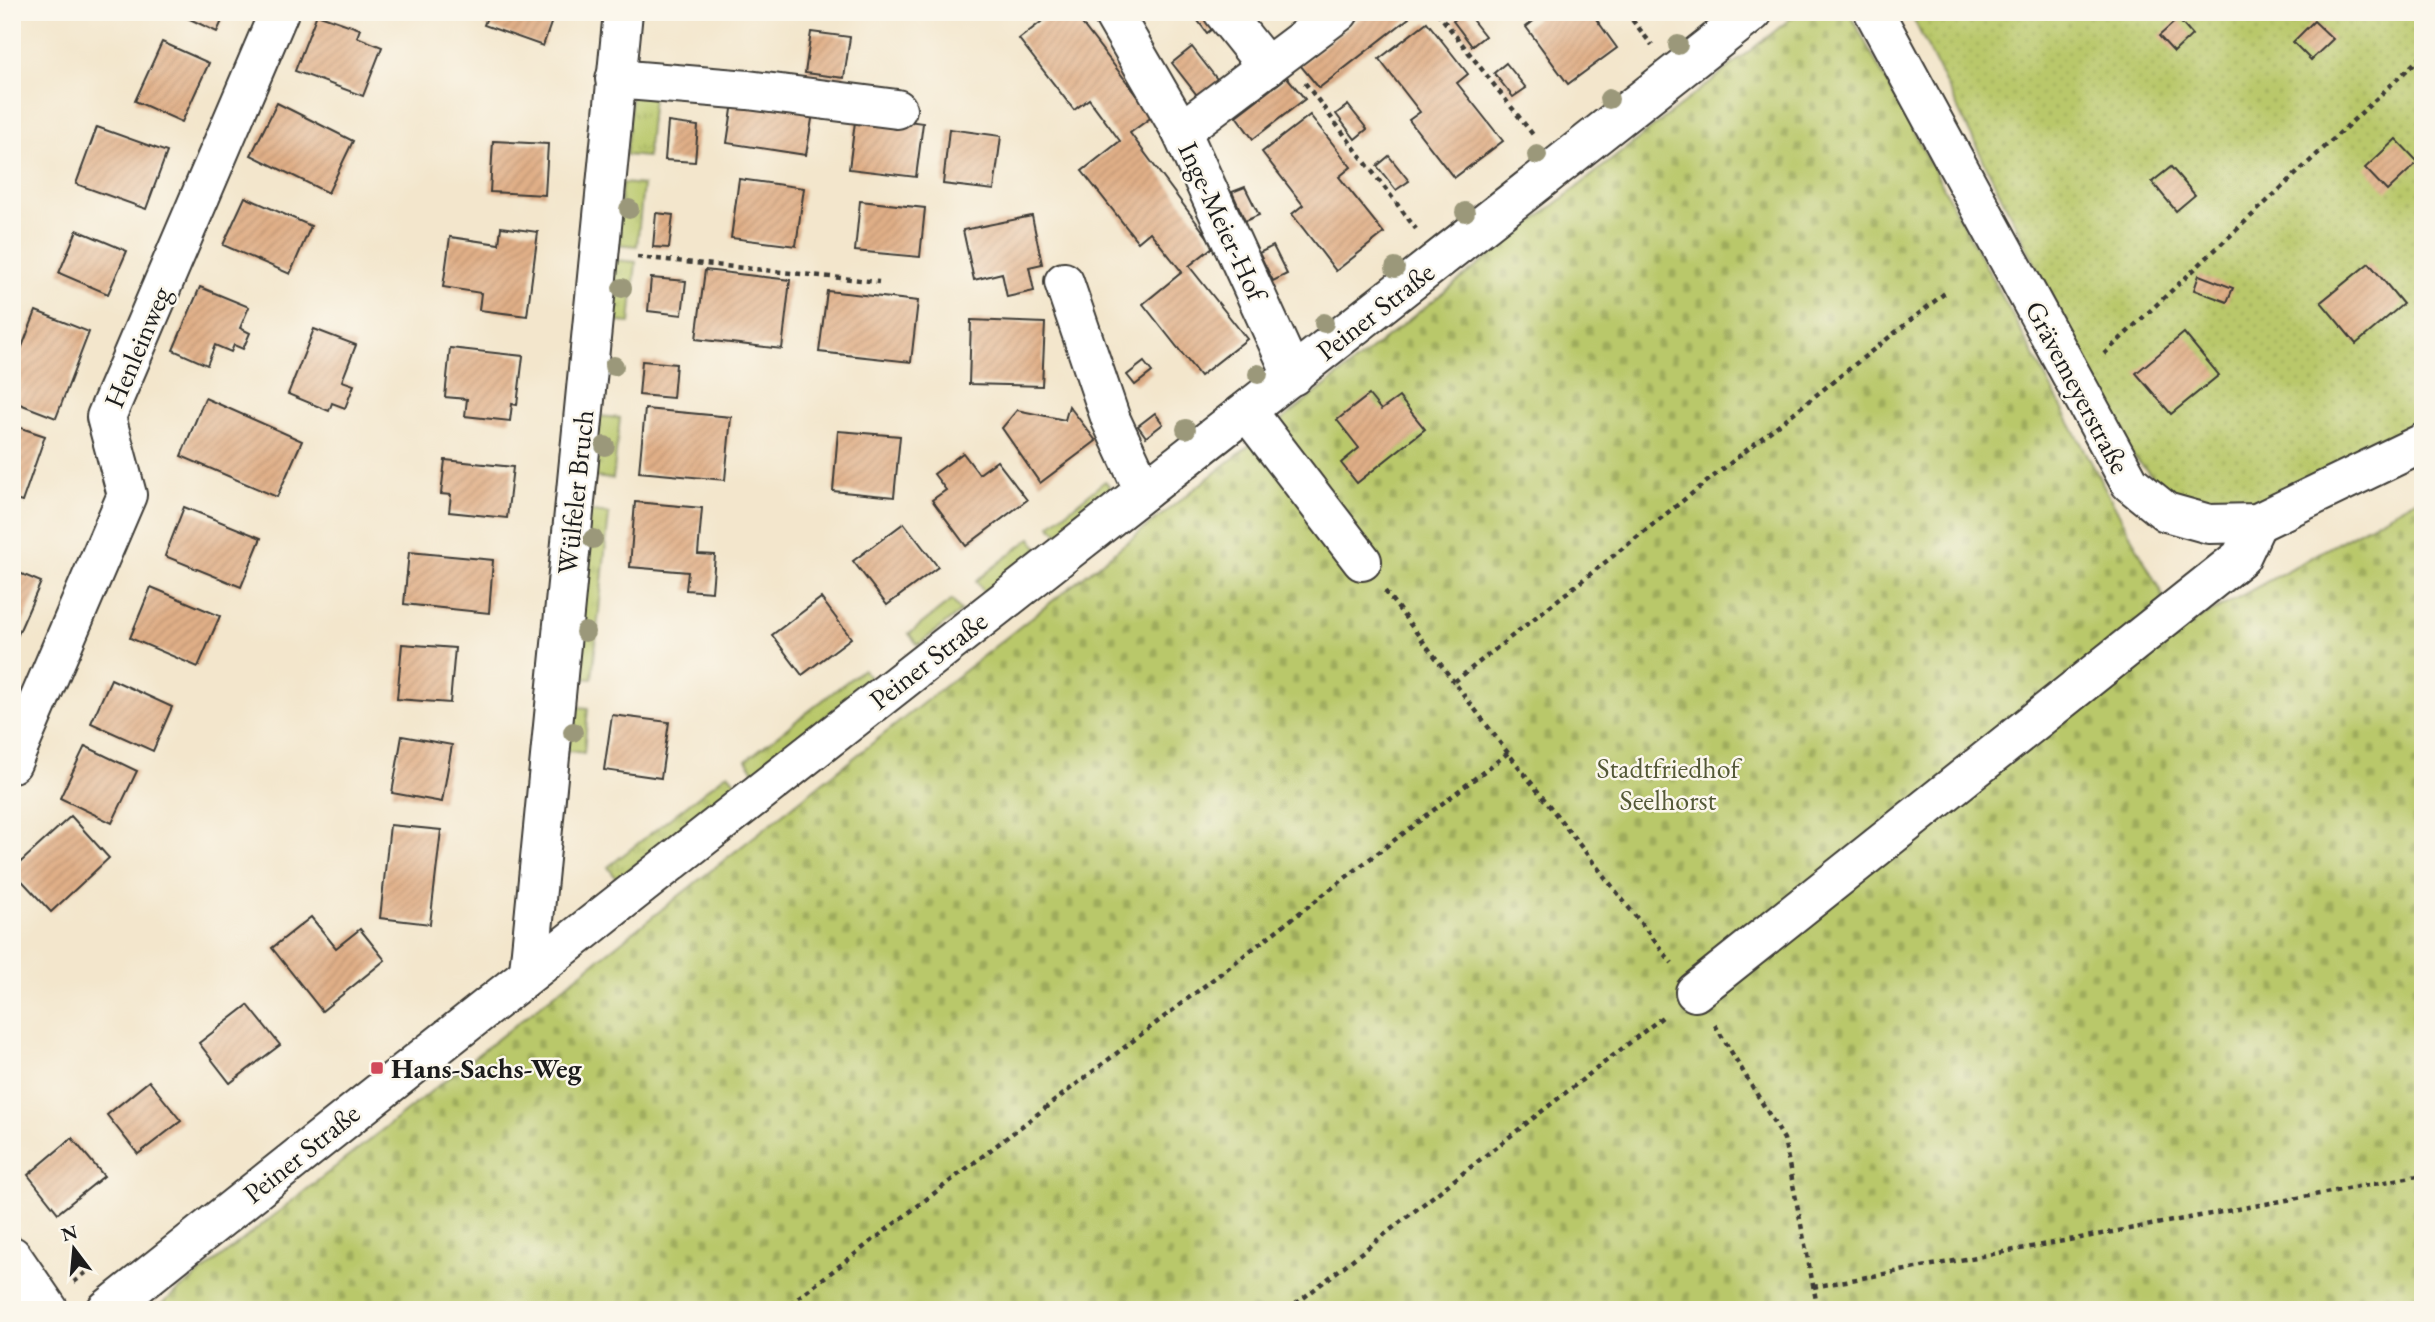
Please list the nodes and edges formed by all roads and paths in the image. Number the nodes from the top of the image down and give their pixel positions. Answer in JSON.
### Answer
{"nodes":[{"id":1,"x":279,"y":12,"type":"edge"},
{"id":2,"x":623,"y":12,"type":"edge"},
{"id":3,"x":1112,"y":12,"type":"edge"},
{"id":4,"x":1223,"y":12,"type":"edge"},
{"id":5,"x":1437,"y":12,"type":"edge"},
{"id":6,"x":1626,"y":12,"type":"edge"},
{"id":7,"x":1753,"y":12,"type":"edge"},
{"id":8,"x":1874,"y":12,"type":"edge"},
{"id":9,"x":1337,"y":13,"type":"edge"},
{"id":10,"x":1655,"y":49,"type":"dead end"},
{"id":11,"x":2423,"y":55,"type":"edge"},
{"id":12,"x":1275,"y":60,"type":"junction"},
{"id":13,"x":615,"y":79,"type":"junction"},
{"id":14,"x":897,"y":109,"type":"dead end"},
{"id":15,"x":1181,"y":131,"type":"junction"},
{"id":16,"x":1537,"y":140,"type":"dead end"},
{"id":17,"x":1419,"y":232,"type":"dead end"},
{"id":18,"x":599,"y":253,"type":"junction"},
{"id":19,"x":879,"y":282,"type":"dead end"},
{"id":20,"x":1064,"y":282,"type":"dead end"},
{"id":21,"x":1945,"y":293,"type":"dead end"},
{"id":22,"x":1293,"y":376,"type":"junction"},
{"id":23,"x":2075,"y":381,"type":"junction"},
{"id":24,"x":1247,"y":411,"type":"junction"},
{"id":25,"x":2420,"y":444,"type":"edge"},
{"id":26,"x":1144,"y":491,"type":"junction"},
{"id":27,"x":2257,"y":523,"type":"junction"},
{"id":28,"x":1362,"y":562,"type":"joint"},
{"id":29,"x":1454,"y":682,"type":"junction"},
{"id":30,"x":1508,"y":753,"type":"junction"},
{"id":31,"x":12,"y":763,"type":"edge"},
{"id":32,"x":529,"y":971,"type":"junction"},
{"id":33,"x":1695,"y":992,"type":"junction"},
{"id":34,"x":2423,"y":1175,"type":"edge"},
{"id":35,"x":12,"y":1256,"type":"edge"},
{"id":36,"x":1813,"y":1287,"type":"junction"},
{"id":37,"x":49,"y":1310,"type":"edge"},
{"id":38,"x":106,"y":1310,"type":"edge"},
{"id":39,"x":782,"y":1310,"type":"edge"},
{"id":40,"x":1288,"y":1310,"type":"edge"},
{"id":41,"x":1818,"y":1310,"type":"edge"}],
"edges":[{"from":1,"to":31,"type":"street","name":"Henleinweg"},
{"from":2,"to":13,"type":"street","name":"Wülfeler Bruch"},
{"from":3,"to":15,"type":"street"},
{"from":4,"to":12,"type":"street"},
{"from":5,"to":16,"type":"path"},
{"from":6,"to":10,"type":"path"},
{"from":7,"to":22,"type":"street","name":"Peiner Straße"},
{"from":8,"to":23,"type":"street","name":"Grävemeyerstraße"},
{"from":9,"to":12,"type":"street","name":"Inge-Meier-Hof"},
{"from":11,"to":23,"type":"path"},
{"from":12,"to":15,"type":"street","name":"Inge-Meier-Hof"},
{"from":12,"to":17,"type":"path"},
{"from":13,"to":14,"type":"street"},
{"from":13,"to":18,"type":"street","name":"Wülfeler Bruch"},
{"from":15,"to":22,"type":"street","name":"Inge-Meier-Hof"},
{"from":18,"to":19,"type":"path"},
{"from":18,"to":32,"type":"street","name":"Wülfeler Bruch"},
{"from":20,"to":26,"type":"street"},
{"from":21,"to":29,"type":"path"},
{"from":22,"to":24,"type":"street","name":"Peiner Straße"},
{"from":23,"to":27,"type":"street","name":"Grävemeyerstraße"},
{"from":24,"to":26,"type":"street","name":"Peiner Straße"},
{"from":24,"to":28,"type":"street"},
{"from":25,"to":27,"type":"street","name":"Grävemeyerstraße"},
{"from":26,"to":32,"type":"street","name":"Peiner Straße"},
{"from":27,"to":33,"type":"street"},
{"from":28,"to":29,"type":"path"},
{"from":29,"to":30,"type":"path"},
{"from":30,"to":33,"type":"path"},
{"from":30,"to":39,"type":"path"},
{"from":32,"to":38,"type":"street","name":"Peiner Straße"},
{"from":33,"to":36,"type":"path"},
{"from":33,"to":40,"type":"path"},
{"from":34,"to":36,"type":"path"},
{"from":35,"to":37,"type":"street"},
{"from":36,"to":41,"type":"path"}]}
